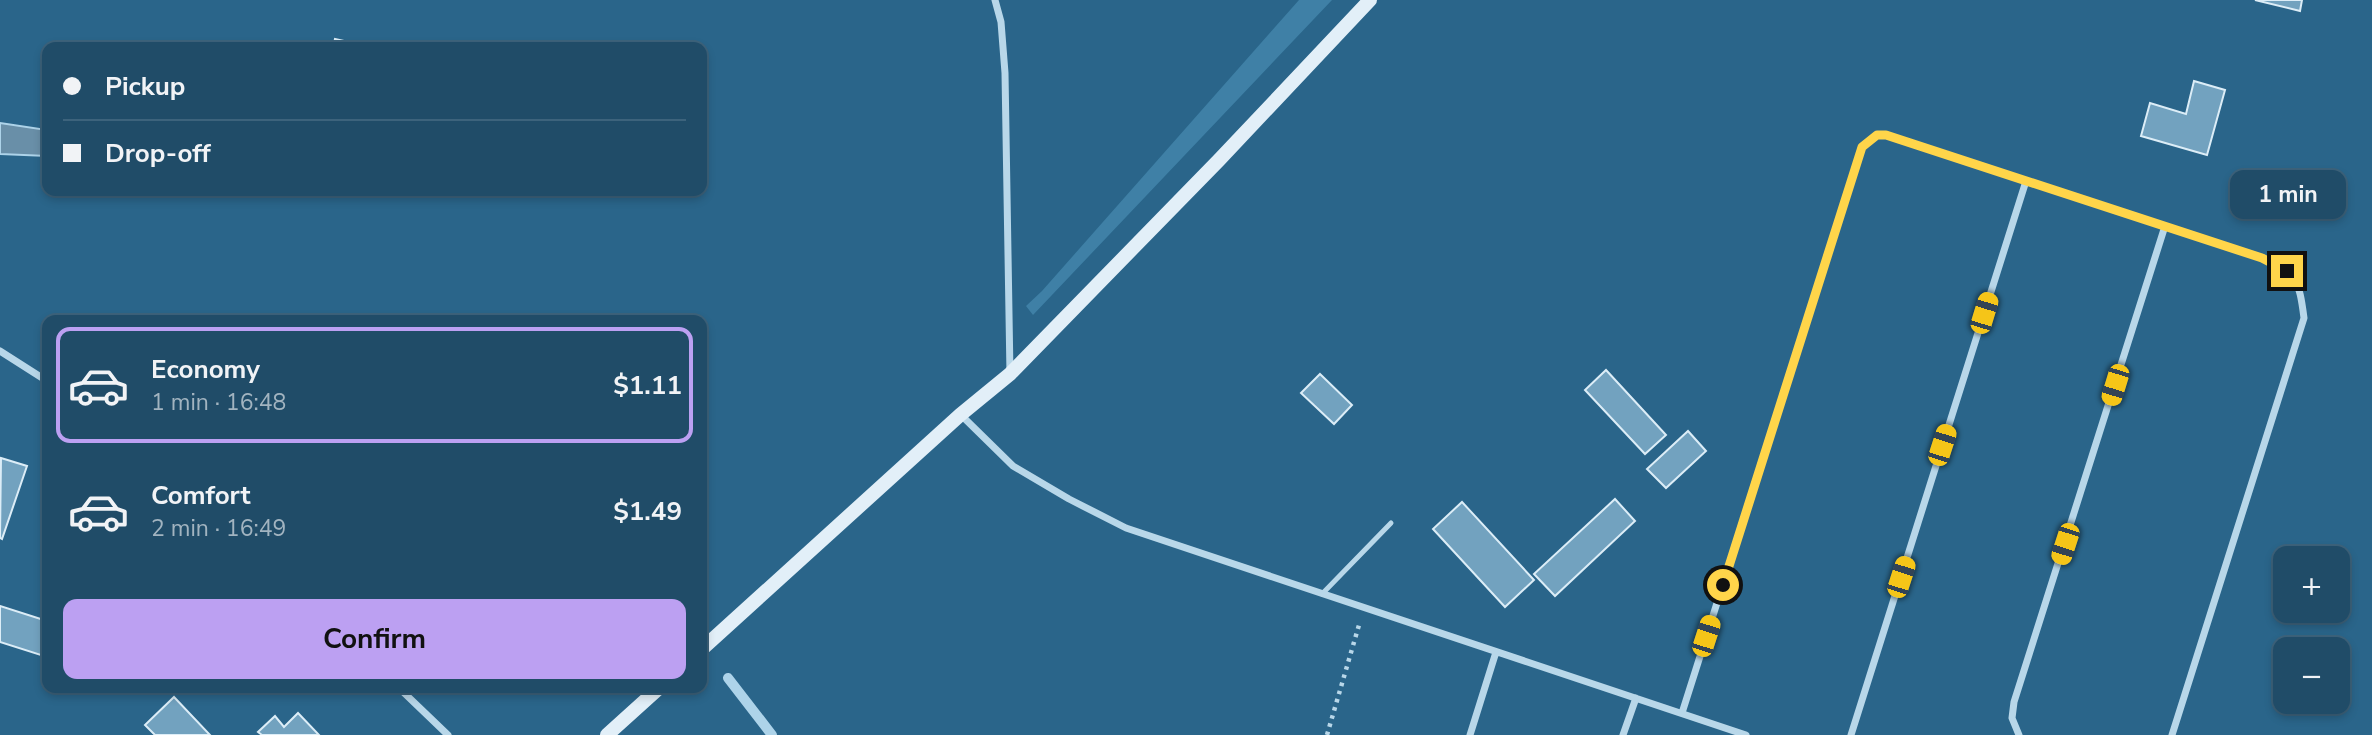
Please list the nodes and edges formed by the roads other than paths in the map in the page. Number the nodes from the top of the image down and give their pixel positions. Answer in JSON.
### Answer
{"nodes":[{"id":1,"x":995,"y":0,"type":"edge"},
{"id":2,"x":1370,"y":0,"type":"edge"},
{"id":3,"x":2026,"y":181,"type":"junction"},
{"id":4,"x":2165,"y":226,"type":"junction"},
{"id":5,"x":0,"y":351,"type":"edge"},
{"id":6,"x":1010,"y":374,"type":"junction"},
{"id":7,"x":42,"y":378,"type":"edge"},
{"id":8,"x":960,"y":415,"type":"junction"},
{"id":9,"x":1391,"y":523,"type":"dead end"},
{"id":10,"x":1322,"y":594,"type":"junction"},
{"id":11,"x":707,"y":644,"type":"edge"},
{"id":12,"x":1496,"y":652,"type":"junction"},
{"id":13,"x":404,"y":693,"type":"edge"},
{"id":14,"x":653,"y":693,"type":"edge"},
{"id":15,"x":1636,"y":698,"type":"junction"},
{"id":16,"x":1682,"y":713,"type":"junction"},
{"id":17,"x":448,"y":735,"type":"edge"},
{"id":18,"x":607,"y":735,"type":"edge"},
{"id":19,"x":1470,"y":735,"type":"edge"},
{"id":20,"x":1623,"y":735,"type":"edge"},
{"id":21,"x":1746,"y":735,"type":"edge"},
{"id":22,"x":1851,"y":735,"type":"edge"},
{"id":23,"x":2019,"y":735,"type":"edge"},
{"id":24,"x":2172,"y":735,"type":"edge"}],
"edges":[{"from":1,"to":6,"type":"street"},
{"from":2,"to":6,"type":"main road"},
{"from":3,"to":4,"type":"street"},
{"from":3,"to":16,"type":"street"},
{"from":3,"to":22,"type":"street"},
{"from":4,"to":23,"type":"street"},
{"from":4,"to":24,"type":"street"},
{"from":5,"to":7,"type":"street"},
{"from":6,"to":8,"type":"main road"},
{"from":8,"to":10,"type":"street"},
{"from":8,"to":11,"type":"main road"},
{"from":9,"to":10,"type":"lane"},
{"from":10,"to":12,"type":"street"},
{"from":12,"to":15,"type":"street"},
{"from":12,"to":19,"type":"street"},
{"from":13,"to":17,"type":"street"},
{"from":14,"to":18,"type":"main road"},
{"from":15,"to":16,"type":"street"},
{"from":15,"to":20,"type":"street"},
{"from":16,"to":21,"type":"street"}]}
